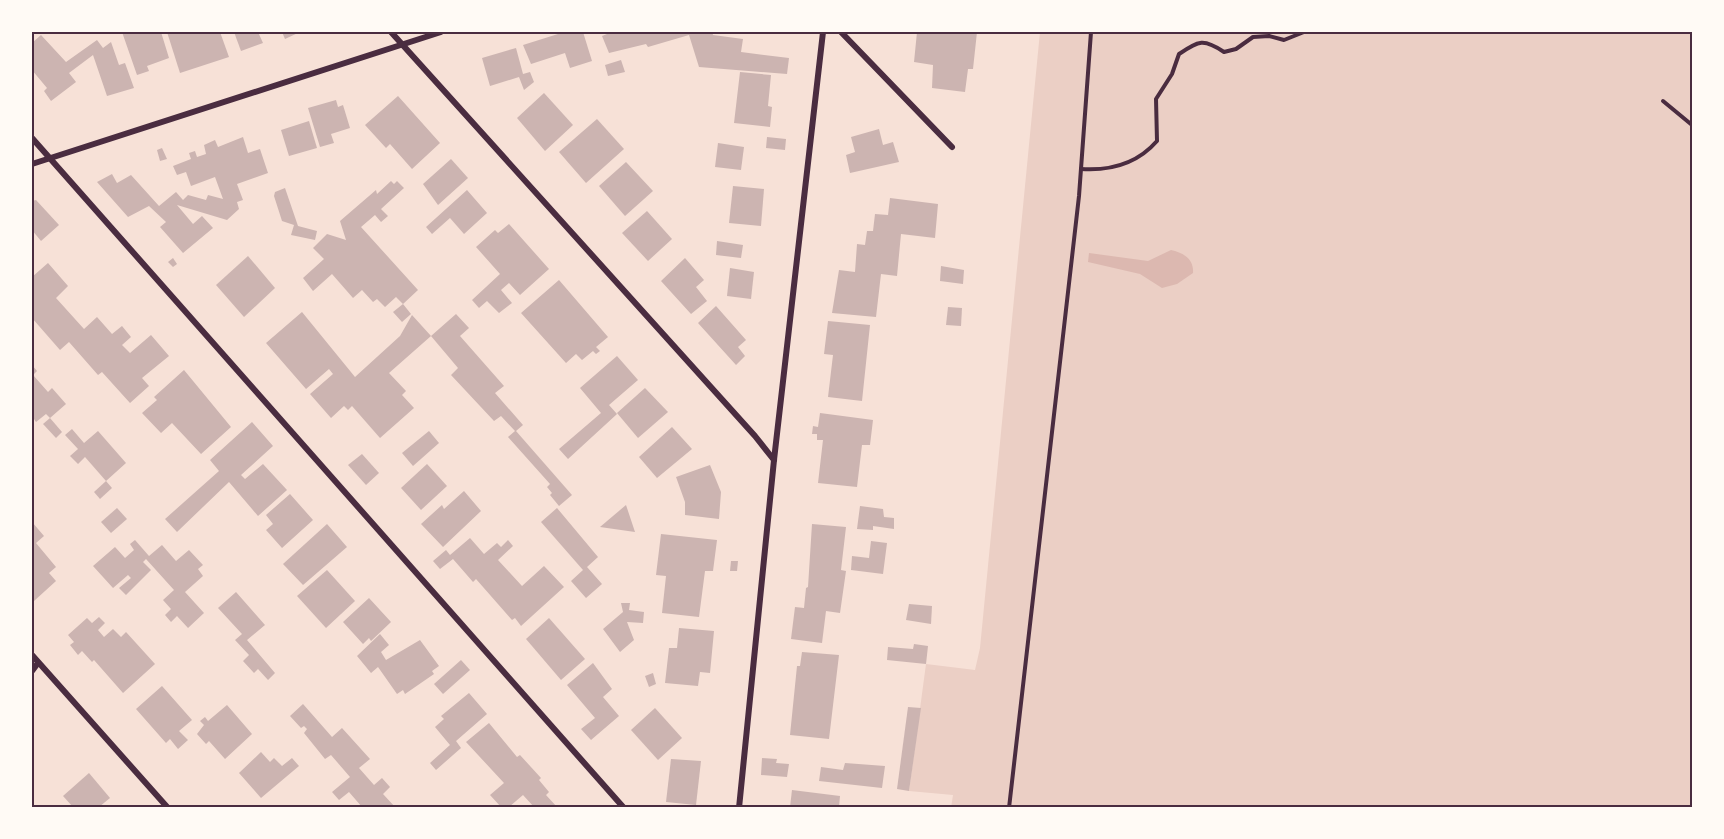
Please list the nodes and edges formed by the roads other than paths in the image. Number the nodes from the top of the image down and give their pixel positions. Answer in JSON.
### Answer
{"nodes":[{"id":1,"x":391,"y":32,"type":"edge"},
{"id":2,"x":441,"y":32,"type":"edge"},
{"id":3,"x":823,"y":32,"type":"edge"},
{"id":4,"x":841,"y":32,"type":"edge"},
{"id":5,"x":404,"y":44,"type":"junction"},
{"id":6,"x":32,"y":138,"type":"edge"},
{"id":7,"x":952,"y":147,"type":"dead end"},
{"id":8,"x":50,"y":159,"type":"junction"},
{"id":9,"x":32,"y":164,"type":"edge"},
{"id":10,"x":774,"y":460,"type":"junction"},
{"id":11,"x":32,"y":655,"type":"edge"},
{"id":12,"x":38,"y":663,"type":"junction"},
{"id":13,"x":32,"y":671,"type":"edge"},
{"id":14,"x":168,"y":807,"type":"edge"},
{"id":15,"x":624,"y":807,"type":"edge"},
{"id":16,"x":739,"y":807,"type":"edge"}],
"edges":[{"from":1,"to":5,"type":"street"},
{"from":2,"to":5,"type":"street"},
{"from":3,"to":10,"type":"street"},
{"from":4,"to":7,"type":"street"},
{"from":5,"to":8,"type":"street"},
{"from":5,"to":10,"type":"street"},
{"from":6,"to":8,"type":"street"},
{"from":8,"to":9,"type":"street"},
{"from":8,"to":15,"type":"street"},
{"from":10,"to":16,"type":"street"},
{"from":11,"to":12,"type":"street"},
{"from":12,"to":13,"type":"street"},
{"from":12,"to":14,"type":"street"}]}
